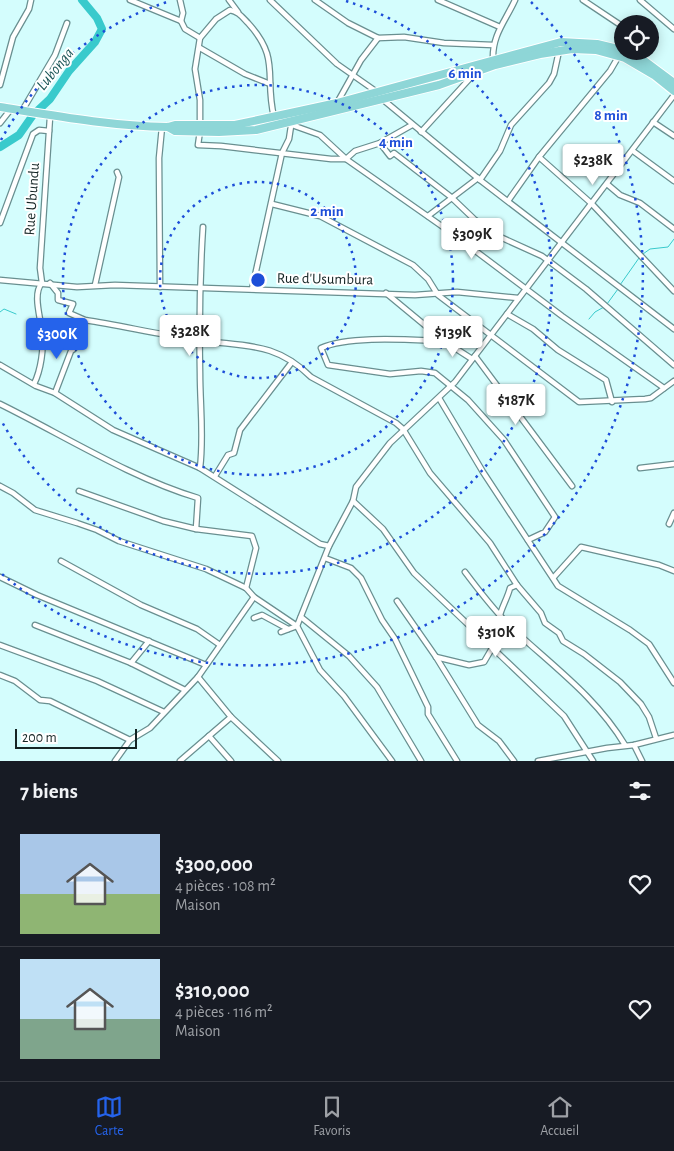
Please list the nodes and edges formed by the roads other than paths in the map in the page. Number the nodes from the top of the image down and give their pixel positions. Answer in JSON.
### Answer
{"nodes":[{"id":1,"x":31,"y":0,"type":"edge"},
{"id":2,"x":130,"y":0,"type":"edge"},
{"id":3,"x":180,"y":0,"type":"edge"},
{"id":4,"x":229,"y":0,"type":"edge"},
{"id":5,"x":270,"y":0,"type":"edge"},
{"id":6,"x":315,"y":0,"type":"edge"},
{"id":7,"x":438,"y":0,"type":"edge"},
{"id":8,"x":515,"y":0,"type":"edge"},
{"id":9,"x":583,"y":0,"type":"edge"},
{"id":10,"x":640,"y":0,"type":"edge"},
{"id":11,"x":238,"y":12,"type":"junction"},
{"id":12,"x":181,"y":21,"type":"junction"},
{"id":13,"x":614,"y":21,"type":"edge"},
{"id":14,"x":67,"y":22,"type":"dead end"},
{"id":15,"x":500,"y":27,"type":"junction"},
{"id":16,"x":674,"y":29,"type":"edge"},
{"id":17,"x":200,"y":38,"type":"junction"},
{"id":18,"x":378,"y":38,"type":"junction"},
{"id":19,"x":493,"y":45,"type":"junction"},
{"id":20,"x":200,"y":48,"type":"junction"},
{"id":21,"x":559,"y":50,"type":"junction"},
{"id":22,"x":614,"y":50,"type":"edge"},
{"id":23,"x":614,"y":51,"type":"edge"},
{"id":24,"x":616,"y":60,"type":"edge"},
{"id":25,"x":632,"y":60,"type":"edge"},
{"id":26,"x":643,"y":60,"type":"edge"},
{"id":27,"x":484,"y":63,"type":"junction"},
{"id":28,"x":494,"y":63,"type":"junction"},
{"id":29,"x":474,"y":74,"type":"junction"},
{"id":30,"x":353,"y":75,"type":"junction"},
{"id":31,"x":674,"y":83,"type":"edge"},
{"id":32,"x":270,"y":84,"type":"junction"},
{"id":33,"x":0,"y":85,"type":"edge"},
{"id":34,"x":376,"y":92,"type":"junction"},
{"id":35,"x":674,"y":93,"type":"edge"},
{"id":36,"x":382,"y":99,"type":"junction"},
{"id":37,"x":338,"y":103,"type":"junction"},
{"id":38,"x":0,"y":107,"type":"edge"},
{"id":39,"x":11,"y":109,"type":"junction"},
{"id":40,"x":26,"y":112,"type":"junction"},
{"id":41,"x":50,"y":117,"type":"junction"},
{"id":42,"x":274,"y":117,"type":"junction"},
{"id":43,"x":292,"y":119,"type":"junction"},
{"id":44,"x":653,"y":122,"type":"junction"},
{"id":45,"x":0,"y":124,"type":"edge"},
{"id":46,"x":412,"y":125,"type":"junction"},
{"id":47,"x":165,"y":127,"type":"junction"},
{"id":48,"x":200,"y":128,"type":"junction"},
{"id":49,"x":236,"y":129,"type":"junction"},
{"id":50,"x":49,"y":131,"type":"junction"},
{"id":51,"x":421,"y":132,"type":"junction"},
{"id":52,"x":674,"y":136,"type":"edge"},
{"id":53,"x":380,"y":143,"type":"junction"},
{"id":54,"x":633,"y":151,"type":"junction"},
{"id":55,"x":282,"y":153,"type":"junction"},
{"id":56,"x":539,"y":157,"type":"junction"},
{"id":57,"x":346,"y":159,"type":"junction"},
{"id":58,"x":117,"y":172,"type":"dead end"},
{"id":59,"x":479,"y":179,"type":"junction"},
{"id":60,"x":674,"y":181,"type":"edge"},
{"id":61,"x":607,"y":184,"type":"junction"},
{"id":62,"x":451,"y":197,"type":"junction"},
{"id":63,"x":508,"y":201,"type":"junction"},
{"id":64,"x":272,"y":204,"type":"junction"},
{"id":65,"x":592,"y":204,"type":"junction"},
{"id":66,"x":428,"y":216,"type":"junction"},
{"id":67,"x":0,"y":223,"type":"edge"},
{"id":68,"x":203,"y":227,"type":"dead end"},
{"id":69,"x":674,"y":229,"type":"edge"},
{"id":70,"x":562,"y":243,"type":"junction"},
{"id":71,"x":548,"y":262,"type":"junction"},
{"id":72,"x":0,"y":280,"type":"edge"},
{"id":73,"x":42,"y":282,"type":"junction"},
{"id":74,"x":50,"y":283,"type":"junction"},
{"id":75,"x":95,"y":286,"type":"junction"},
{"id":76,"x":160,"y":287,"type":"junction"},
{"id":77,"x":199,"y":288,"type":"junction"},
{"id":78,"x":252,"y":289,"type":"junction"},
{"id":79,"x":526,"y":289,"type":"junction"},
{"id":80,"x":674,"y":291,"type":"edge"},
{"id":81,"x":385,"y":293,"type":"junction"},
{"id":82,"x":438,"y":295,"type":"junction"},
{"id":83,"x":518,"y":298,"type":"junction"},
{"id":84,"x":507,"y":314,"type":"junction"},
{"id":85,"x":674,"y":329,"type":"edge"},
{"id":86,"x":81,"y":331,"type":"dead end"},
{"id":87,"x":491,"y":336,"type":"junction"},
{"id":88,"x":200,"y":341,"type":"junction"},
{"id":89,"x":444,"y":341,"type":"junction"},
{"id":90,"x":473,"y":358,"type":"junction"},
{"id":91,"x":292,"y":362,"type":"junction"},
{"id":92,"x":0,"y":365,"type":"edge"},
{"id":93,"x":674,"y":365,"type":"edge"},
{"id":94,"x":674,"y":381,"type":"edge"},
{"id":95,"x":34,"y":384,"type":"junction"},
{"id":96,"x":450,"y":387,"type":"junction"},
{"id":97,"x":664,"y":388,"type":"junction"},
{"id":98,"x":55,"y":393,"type":"junction"},
{"id":99,"x":440,"y":398,"type":"junction"},
{"id":100,"x":612,"y":402,"type":"junction"},
{"id":101,"x":0,"y":404,"type":"edge"},
{"id":102,"x":403,"y":429,"type":"junction"},
{"id":103,"x":674,"y":464,"type":"edge"},
{"id":104,"x":200,"y":468,"type":"junction"},
{"id":105,"x":640,"y":468,"type":"dead end"},
{"id":106,"x":215,"y":476,"type":"junction"},
{"id":107,"x":0,"y":486,"type":"edge"},
{"id":108,"x":572,"y":486,"type":"dead end"},
{"id":109,"x":80,"y":491,"type":"dead end"},
{"id":110,"x":353,"y":500,"type":"junction"},
{"id":111,"x":674,"y":513,"type":"edge"},
{"id":112,"x":669,"y":524,"type":"dead end"},
{"id":113,"x":196,"y":529,"type":"junction"},
{"id":114,"x":528,"y":540,"type":"junction"},
{"id":115,"x":329,"y":546,"type":"junction"},
{"id":116,"x":325,"y":558,"type":"junction"},
{"id":117,"x":61,"y":561,"type":"dead end"},
{"id":118,"x":674,"y":571,"type":"edge"},
{"id":119,"x":465,"y":572,"type":"dead end"},
{"id":120,"x":0,"y":577,"type":"edge"},
{"id":121,"x":554,"y":577,"type":"junction"},
{"id":122,"x":517,"y":585,"type":"junction"},
{"id":123,"x":246,"y":588,"type":"junction"},
{"id":124,"x":254,"y":597,"type":"junction"},
{"id":125,"x":397,"y":601,"type":"dead end"},
{"id":126,"x":499,"y":614,"type":"junction"},
{"id":127,"x":301,"y":617,"type":"junction"},
{"id":128,"x":254,"y":618,"type":"dead end"},
{"id":129,"x":35,"y":625,"type":"dead end"},
{"id":130,"x":297,"y":626,"type":"junction"},
{"id":131,"x":288,"y":630,"type":"junction"},
{"id":132,"x":280,"y":632,"type":"dead end"},
{"id":133,"x":149,"y":641,"type":"junction"},
{"id":134,"x":220,"y":645,"type":"junction"},
{"id":135,"x":0,"y":646,"type":"edge"},
{"id":136,"x":492,"y":647,"type":"junction"},
{"id":137,"x":436,"y":657,"type":"junction"},
{"id":138,"x":131,"y":663,"type":"junction"},
{"id":139,"x":206,"y":665,"type":"junction"},
{"id":140,"x":0,"y":675,"type":"edge"},
{"id":141,"x":198,"y":677,"type":"junction"},
{"id":142,"x":674,"y":683,"type":"edge"},
{"id":143,"x":185,"y":690,"type":"junction"},
{"id":144,"x":164,"y":712,"type":"junction"},
{"id":145,"x":231,"y":717,"type":"junction"},
{"id":146,"x":674,"y":735,"type":"edge"},
{"id":147,"x":209,"y":736,"type":"junction"},
{"id":148,"x":656,"y":738,"type":"junction"},
{"id":149,"x":130,"y":740,"type":"junction"},
{"id":150,"x":625,"y":745,"type":"junction"},
{"id":151,"x":634,"y":745,"type":"junction"},
{"id":152,"x":588,"y":751,"type":"junction"},
{"id":153,"x":115,"y":761,"type":"edge"},
{"id":154,"x":180,"y":761,"type":"edge"},
{"id":155,"x":231,"y":761,"type":"edge"},
{"id":156,"x":278,"y":761,"type":"edge"},
{"id":157,"x":392,"y":761,"type":"edge"},
{"id":158,"x":421,"y":761,"type":"edge"},
{"id":159,"x":457,"y":761,"type":"edge"},
{"id":160,"x":514,"y":761,"type":"edge"},
{"id":161,"x":538,"y":761,"type":"edge"},
{"id":162,"x":593,"y":761,"type":"edge"},
{"id":163,"x":642,"y":761,"type":"edge"}],
"edges":[{"from":1,"to":33,"type":"street"},
{"from":2,"to":12,"type":"street"},
{"from":3,"to":12,"type":"street"},
{"from":4,"to":11,"type":"street"},
{"from":5,"to":30,"type":"street"},
{"from":6,"to":18,"type":"street"},
{"from":7,"to":15,"type":"street"},
{"from":8,"to":15,"type":"street"},
{"from":9,"to":13,"type":"street"},
{"from":10,"to":16,"type":"street"},
{"from":11,"to":17,"type":"street"},
{"from":11,"to":32,"type":"street"},
{"from":12,"to":17,"type":"street"},
{"from":14,"to":40,"type":"street"},
{"from":15,"to":19,"type":"street"},
{"from":17,"to":20,"type":"street"},
{"from":18,"to":19,"type":"street"},
{"from":18,"to":30,"type":"street"},
{"from":19,"to":28,"type":"street"},
{"from":20,"to":32,"type":"street"},
{"from":20,"to":48,"type":"street"},
{"from":21,"to":23,"type":"main road"},
{"from":21,"to":28,"type":"main road"},
{"from":21,"to":59,"type":"street"},
{"from":22,"to":28,"type":"main road"},
{"from":24,"to":56,"type":"street"},
{"from":25,"to":35,"type":"main road"},
{"from":26,"to":31,"type":"main road"},
{"from":27,"to":28,"type":"main road"},
{"from":27,"to":29,"type":"street"},
{"from":27,"to":34,"type":"main road"},
{"from":28,"to":29,"type":"main road"},
{"from":29,"to":36,"type":"main road"},
{"from":29,"to":51,"type":"street"},
{"from":30,"to":34,"type":"street"},
{"from":30,"to":37,"type":"street"},
{"from":32,"to":42,"type":"street"},
{"from":34,"to":36,"type":"street"},
{"from":34,"to":37,"type":"main road"},
{"from":35,"to":44,"type":"street"},
{"from":36,"to":43,"type":"main road"},
{"from":36,"to":46,"type":"street"},
{"from":37,"to":43,"type":"main road"},
{"from":38,"to":39,"type":"main road"},
{"from":39,"to":40,"type":"main road"},
{"from":39,"to":45,"type":"street"},
{"from":40,"to":41,"type":"main road"},
{"from":41,"to":47,"type":"main road"},
{"from":41,"to":50,"type":"street","name":"Rue Ubundu"},
{"from":42,"to":43,"type":"main road"},
{"from":42,"to":49,"type":"main road"},
{"from":43,"to":49,"type":"main road"},
{"from":43,"to":55,"type":"street"},
{"from":43,"to":57,"type":"street"},
{"from":44,"to":52,"type":"street"},
{"from":44,"to":54,"type":"street"},
{"from":46,"to":51,"type":"street"},
{"from":46,"to":53,"type":"street"},
{"from":47,"to":48,"type":"main road"},
{"from":47,"to":76,"type":"street"},
{"from":48,"to":49,"type":"main road"},
{"from":48,"to":55,"type":"street"},
{"from":50,"to":67,"type":"street"},
{"from":50,"to":73,"type":"street","name":"Rue Ubundu"},
{"from":51,"to":59,"type":"street"},
{"from":53,"to":57,"type":"street"},
{"from":53,"to":62,"type":"street"},
{"from":54,"to":60,"type":"street"},
{"from":54,"to":61,"type":"street"},
{"from":55,"to":57,"type":"street"},
{"from":55,"to":64,"type":"street"},
{"from":56,"to":63,"type":"street"},
{"from":56,"to":65,"type":"street"},
{"from":57,"to":66,"type":"street"},
{"from":58,"to":75,"type":"street"},
{"from":59,"to":62,"type":"street"},
{"from":59,"to":63,"type":"street"},
{"from":61,"to":65,"type":"street"},
{"from":61,"to":69,"type":"street"},
{"from":62,"to":66,"type":"street"},
{"from":62,"to":71,"type":"street"},
{"from":63,"to":70,"type":"street"},
{"from":64,"to":78,"type":"street"},
{"from":64,"to":82,"type":"street"},
{"from":65,"to":70,"type":"street"},
{"from":65,"to":80,"type":"street"},
{"from":66,"to":79,"type":"street"},
{"from":68,"to":77,"type":"street"},
{"from":70,"to":71,"type":"street"},
{"from":70,"to":85,"type":"street"},
{"from":71,"to":79,"type":"street"},
{"from":71,"to":93,"type":"street"},
{"from":72,"to":73,"type":"street","name":"Rue d'Usumbura"},
{"from":73,"to":74,"type":"street","name":"Rue d'Usumbura"},
{"from":73,"to":95,"type":"street","name":"Rue Ubundu"},
{"from":74,"to":75,"type":"street","name":"Rue d'Usumbura"},
{"from":74,"to":88,"type":"street"},
{"from":75,"to":76,"type":"street","name":"Rue d'Usumbura"},
{"from":76,"to":77,"type":"street","name":"Rue d'Usumbura"},
{"from":77,"to":78,"type":"street","name":"Rue d'Usumbura"},
{"from":77,"to":88,"type":"street"},
{"from":78,"to":81,"type":"street","name":"Rue d'Usumbura"},
{"from":79,"to":83,"type":"street"},
{"from":79,"to":97,"type":"street"},
{"from":81,"to":82,"type":"street","name":"Rue d'Usumbura"},
{"from":81,"to":89,"type":"street"},
{"from":82,"to":83,"type":"street","name":"Rue d'Usumbura"},
{"from":82,"to":87,"type":"street"},
{"from":83,"to":84,"type":"street"},
{"from":84,"to":87,"type":"street"},
{"from":84,"to":100,"type":"street"},
{"from":86,"to":98,"type":"street"},
{"from":87,"to":90,"type":"street"},
{"from":87,"to":100,"type":"street"},
{"from":88,"to":91,"type":"street"},
{"from":88,"to":104,"type":"street"},
{"from":89,"to":90,"type":"street"},
{"from":89,"to":96,"type":"street"},
{"from":90,"to":96,"type":"street"},
{"from":90,"to":108,"type":"street"},
{"from":91,"to":102,"type":"street"},
{"from":91,"to":106,"type":"street"},
{"from":92,"to":95,"type":"street"},
{"from":94,"to":97,"type":"street"},
{"from":95,"to":98,"type":"street"},
{"from":96,"to":99,"type":"street"},
{"from":96,"to":114,"type":"street"},
{"from":97,"to":100,"type":"street"},
{"from":98,"to":104,"type":"street"},
{"from":99,"to":102,"type":"street"},
{"from":99,"to":114,"type":"street"},
{"from":101,"to":113,"type":"street"},
{"from":102,"to":110,"type":"street"},
{"from":102,"to":122,"type":"street"},
{"from":103,"to":105,"type":"street"},
{"from":104,"to":106,"type":"street"},
{"from":106,"to":115,"type":"street"},
{"from":107,"to":123,"type":"street"},
{"from":109,"to":113,"type":"street"},
{"from":110,"to":115,"type":"street"},
{"from":110,"to":136,"type":"street"},
{"from":111,"to":112,"type":"street"},
{"from":113,"to":123,"type":"street"},
{"from":114,"to":121,"type":"street"},
{"from":115,"to":116,"type":"street"},
{"from":116,"to":127,"type":"street"},
{"from":116,"to":159,"type":"street"},
{"from":117,"to":134,"type":"street"},
{"from":118,"to":121,"type":"street"},
{"from":119,"to":126,"type":"street"},
{"from":120,"to":133,"type":"street"},
{"from":121,"to":142,"type":"street"},
{"from":122,"to":126,"type":"street"},
{"from":122,"to":148,"type":"street"},
{"from":123,"to":124,"type":"street"},
{"from":124,"to":130,"type":"street"},
{"from":124,"to":134,"type":"street"},
{"from":125,"to":137,"type":"street"},
{"from":126,"to":136,"type":"street"},
{"from":126,"to":150,"type":"street"},
{"from":127,"to":130,"type":"street"},
{"from":127,"to":158,"type":"street"},
{"from":128,"to":131,"type":"street"},
{"from":129,"to":138,"type":"street"},
{"from":130,"to":131,"type":"street"},
{"from":130,"to":157,"type":"street"},
{"from":131,"to":132,"type":"street"},
{"from":133,"to":138,"type":"street"},
{"from":133,"to":139,"type":"street"},
{"from":134,"to":139,"type":"street"},
{"from":135,"to":144,"type":"street"},
{"from":136,"to":137,"type":"street"},
{"from":136,"to":152,"type":"street"},
{"from":137,"to":160,"type":"street"},
{"from":138,"to":143,"type":"street"},
{"from":139,"to":141,"type":"street"},
{"from":140,"to":149,"type":"street"},
{"from":141,"to":143,"type":"street"},
{"from":141,"to":145,"type":"street"},
{"from":143,"to":144,"type":"street"},
{"from":144,"to":149,"type":"street"},
{"from":145,"to":147,"type":"street"},
{"from":145,"to":156,"type":"street"},
{"from":146,"to":148,"type":"street"},
{"from":147,"to":154,"type":"street"},
{"from":147,"to":155,"type":"street"},
{"from":148,"to":151,"type":"street"},
{"from":149,"to":153,"type":"street"},
{"from":150,"to":151,"type":"street"},
{"from":150,"to":152,"type":"street"},
{"from":151,"to":163,"type":"street"},
{"from":152,"to":161,"type":"street"},
{"from":152,"to":162,"type":"street"}]}
